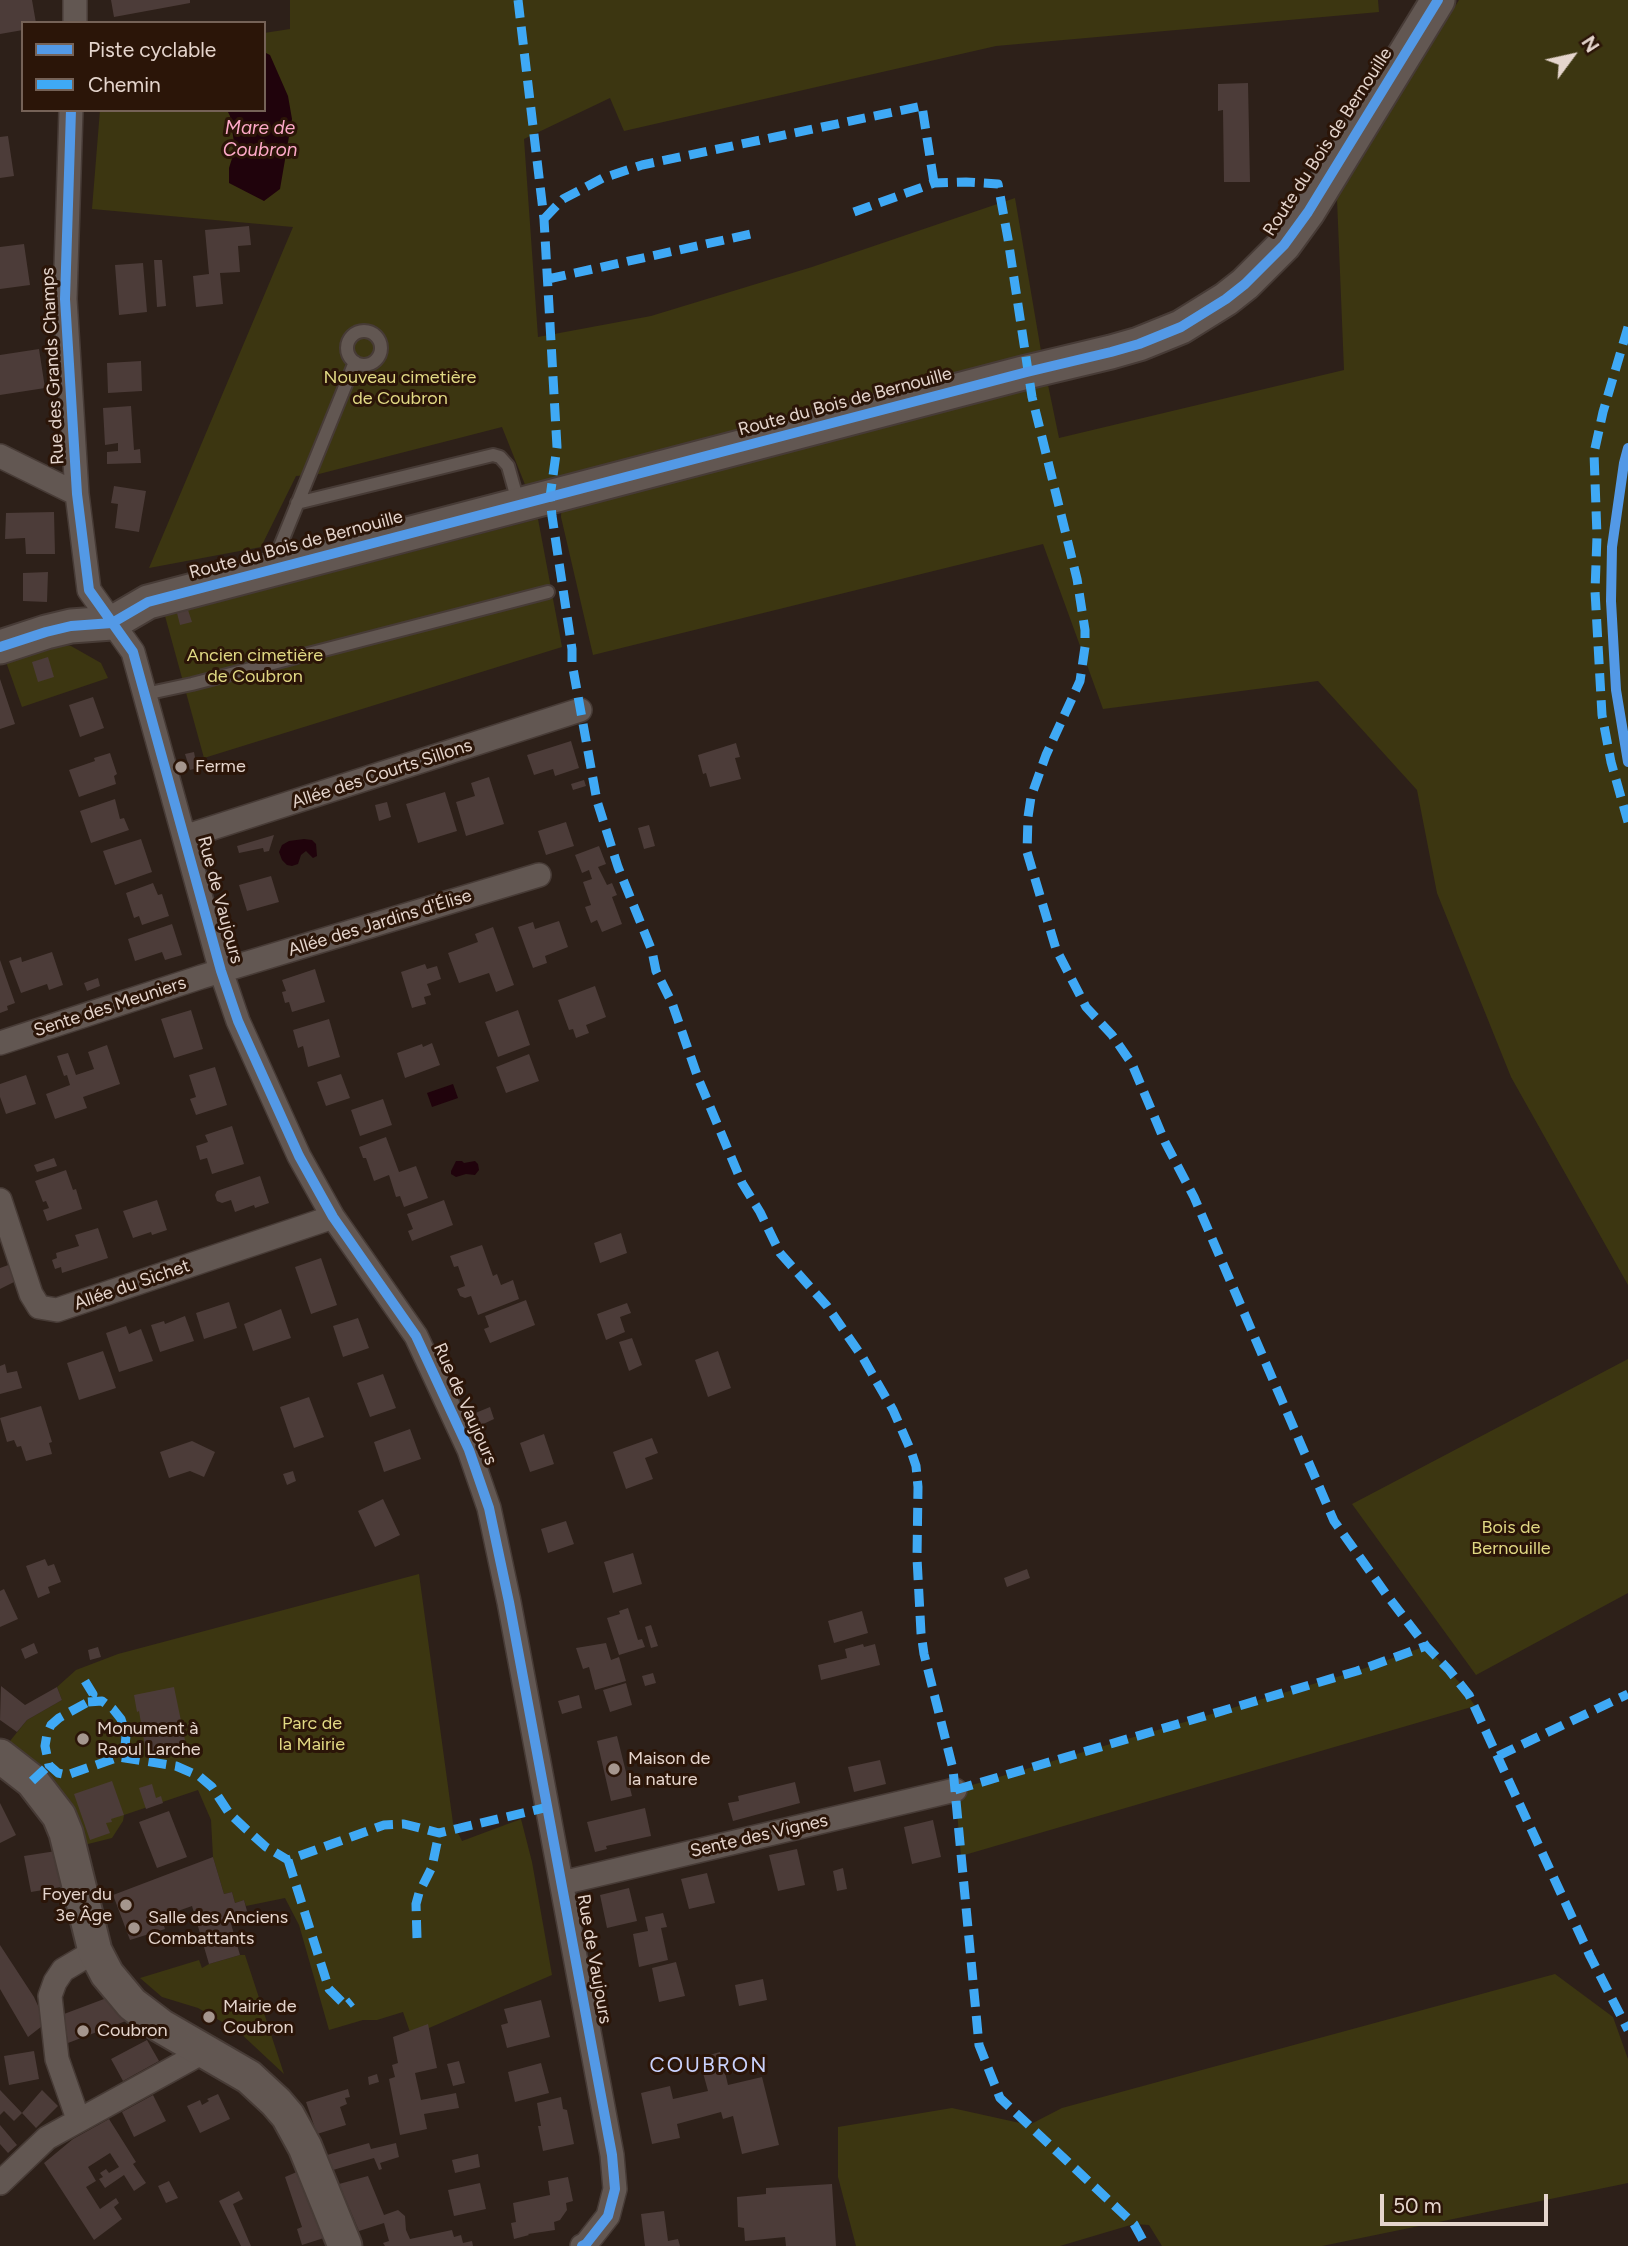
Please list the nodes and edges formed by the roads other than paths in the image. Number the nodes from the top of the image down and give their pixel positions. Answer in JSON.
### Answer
{"nodes":[{"id":1,"x":75,"y":0,"type":"edge"},
{"id":2,"x":1438,"y":0,"type":"edge"},
{"id":3,"x":75,"y":21,"type":"edge"},
{"id":4,"x":71,"y":112,"type":"edge"},
{"id":5,"x":355,"y":362,"type":"dead end"},
{"id":6,"x":0,"y":456,"type":"edge"},
{"id":7,"x":77,"y":494,"type":"junction"},
{"id":8,"x":297,"y":503,"type":"junction"},
{"id":9,"x":519,"y":506,"type":"junction"},
{"id":10,"x":271,"y":570,"type":"junction"},
{"id":11,"x":548,"y":592,"type":"dead end"},
{"id":12,"x":111,"y":623,"type":"junction"},
{"id":13,"x":0,"y":647,"type":"edge"},
{"id":14,"x":145,"y":694,"type":"junction"},
{"id":15,"x":580,"y":710,"type":"dead end"},
{"id":16,"x":184,"y":837,"type":"junction"},
{"id":17,"x":539,"y":875,"type":"dead end"},
{"id":18,"x":221,"y":971,"type":"junction"},
{"id":19,"x":0,"y":1043,"type":"edge"},
{"id":20,"x":0,"y":1200,"type":"edge"},
{"id":21,"x":333,"y":1217,"type":"junction"},
{"id":22,"x":0,"y":1756,"type":"edge"},
{"id":23,"x":955,"y":1790,"type":"dead end"},
{"id":24,"x":562,"y":1883,"type":"junction"},
{"id":25,"x":95,"y":1951,"type":"junction"},
{"id":26,"x":205,"y":2052,"type":"junction"},
{"id":27,"x":78,"y":2119,"type":"junction"},
{"id":28,"x":0,"y":2183,"type":"edge"},
{"id":29,"x":345,"y":2246,"type":"edge"},
{"id":30,"x":582,"y":2246,"type":"edge"}],
"edges":[{"from":1,"to":3,"type":"street"},
{"from":2,"to":9,"type":"street","name":"Route du Bois de Bernouille"},
{"from":4,"to":7,"type":"street","name":"Rue des Grands Champs"},
{"from":5,"to":8,"type":"lane"},
{"from":6,"to":7,"type":"street"},
{"from":7,"to":12,"type":"street","name":"Rue des Grands Champs"},
{"from":8,"to":9,"type":"lane"},
{"from":8,"to":10,"type":"lane"},
{"from":9,"to":10,"type":"street","name":"Route du Bois de Bernouille"},
{"from":10,"to":12,"type":"street","name":"Route du Bois de Bernouille"},
{"from":11,"to":14,"type":"lane"},
{"from":12,"to":13,"type":"street"},
{"from":12,"to":14,"type":"street","name":"Rue de Vaujours"},
{"from":14,"to":16,"type":"street","name":"Rue de Vaujours"},
{"from":15,"to":16,"type":"street","name":"Allée des Courts Sillons"},
{"from":16,"to":18,"type":"street","name":"Rue de Vaujours"},
{"from":17,"to":18,"type":"street","name":"Allée des Jardins d'Élise"},
{"from":18,"to":19,"type":"street","name":"Sente des Meuniers"},
{"from":18,"to":21,"type":"street","name":"Rue de Vaujours"},
{"from":20,"to":21,"type":"street","name":"Allée du Sichet"},
{"from":21,"to":24,"type":"street","name":"Rue de Vaujours"},
{"from":22,"to":25,"type":"street"},
{"from":23,"to":24,"type":"street","name":"Sente des Vignes"},
{"from":24,"to":30,"type":"street","name":"Rue de Vaujours"},
{"from":25,"to":26,"type":"street"},
{"from":25,"to":27,"type":"street"},
{"from":26,"to":27,"type":"street"},
{"from":26,"to":29,"type":"street"},
{"from":27,"to":28,"type":"street"}]}
